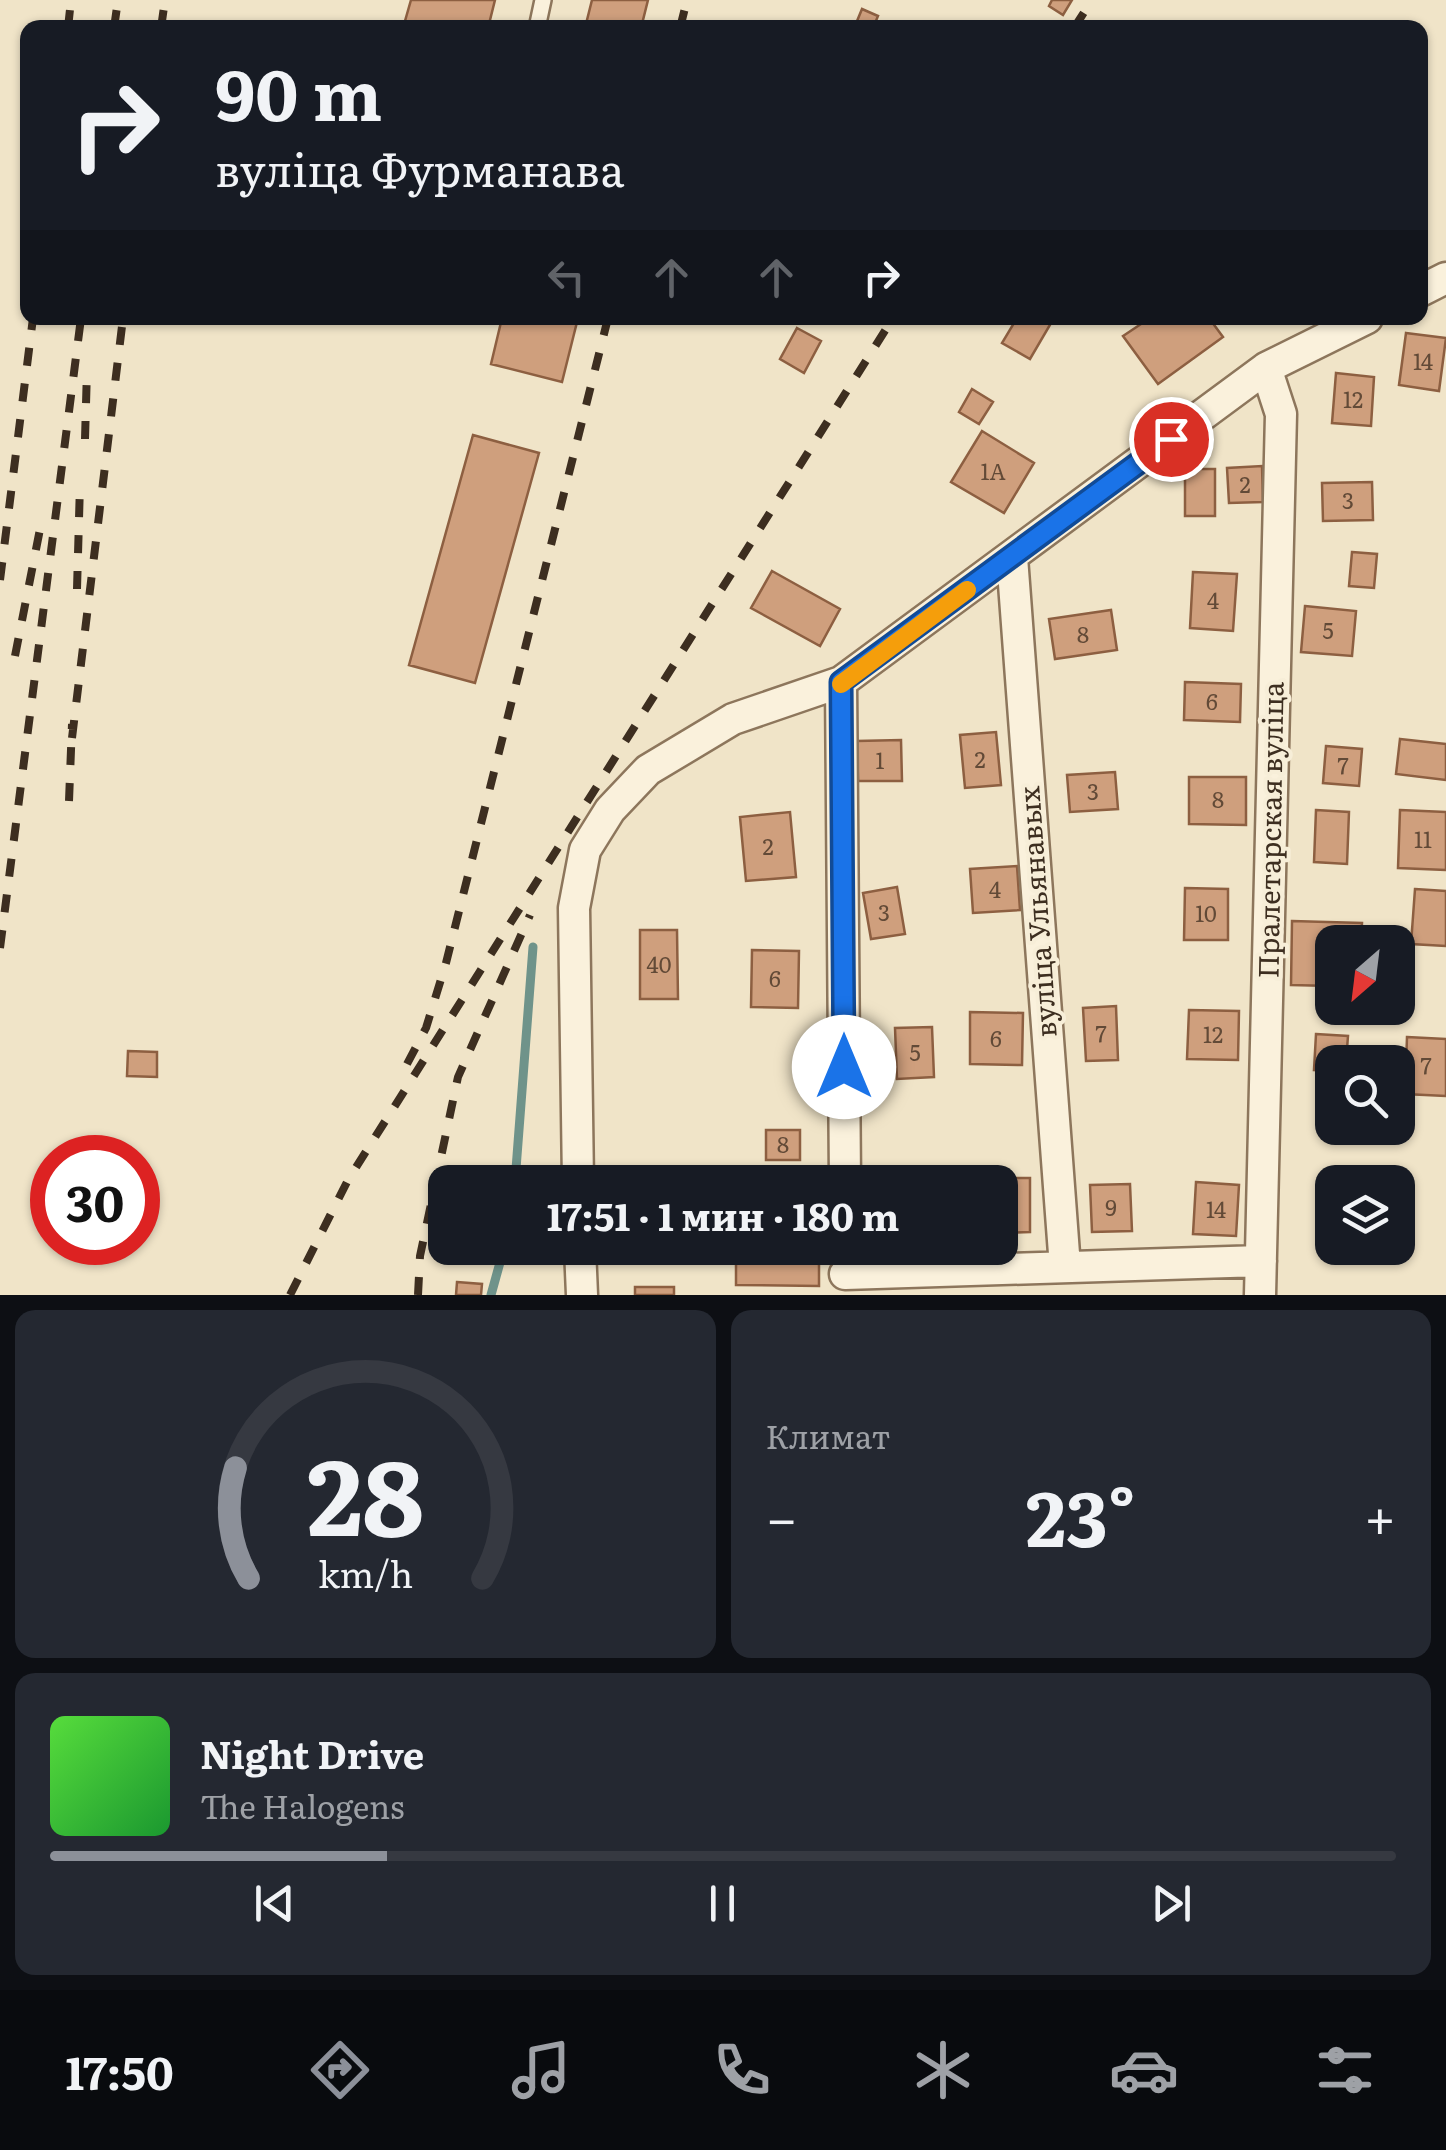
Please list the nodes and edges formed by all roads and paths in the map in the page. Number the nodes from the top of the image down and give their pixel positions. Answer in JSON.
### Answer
{"nodes":[{"id":1,"x":1353,"y":325,"type":"edge"},
{"id":2,"x":1266,"y":368,"type":"junction"},
{"id":3,"x":1012,"y":557,"type":"junction"},
{"id":4,"x":841,"y":682,"type":"junction"},
{"id":5,"x":578,"y":1165,"type":"edge"},
{"id":6,"x":844,"y":1165,"type":"edge"},
{"id":7,"x":1261,"y":1261,"type":"junction"},
{"id":8,"x":581,"y":1265,"type":"edge"},
{"id":9,"x":1065,"y":1267,"type":"junction"},
{"id":10,"x":845,"y":1272,"type":"edge"},
{"id":11,"x":582,"y":1295,"type":"edge"},
{"id":12,"x":1260,"y":1295,"type":"edge"}],
"edges":[{"from":1,"to":2,"type":"street"},
{"from":2,"to":3,"type":"street"},
{"from":2,"to":7,"type":"street","name":"Пралетарская вуліца"},
{"from":3,"to":4,"type":"street"},
{"from":3,"to":9,"type":"street","name":"вуліца Ульянавых"},
{"from":4,"to":5,"type":"street"},
{"from":4,"to":6,"type":"street"},
{"from":7,"to":9,"type":"street"},
{"from":7,"to":12,"type":"street","name":"Пралетарская вуліца"},
{"from":8,"to":11,"type":"street"},
{"from":9,"to":10,"type":"street"}]}
